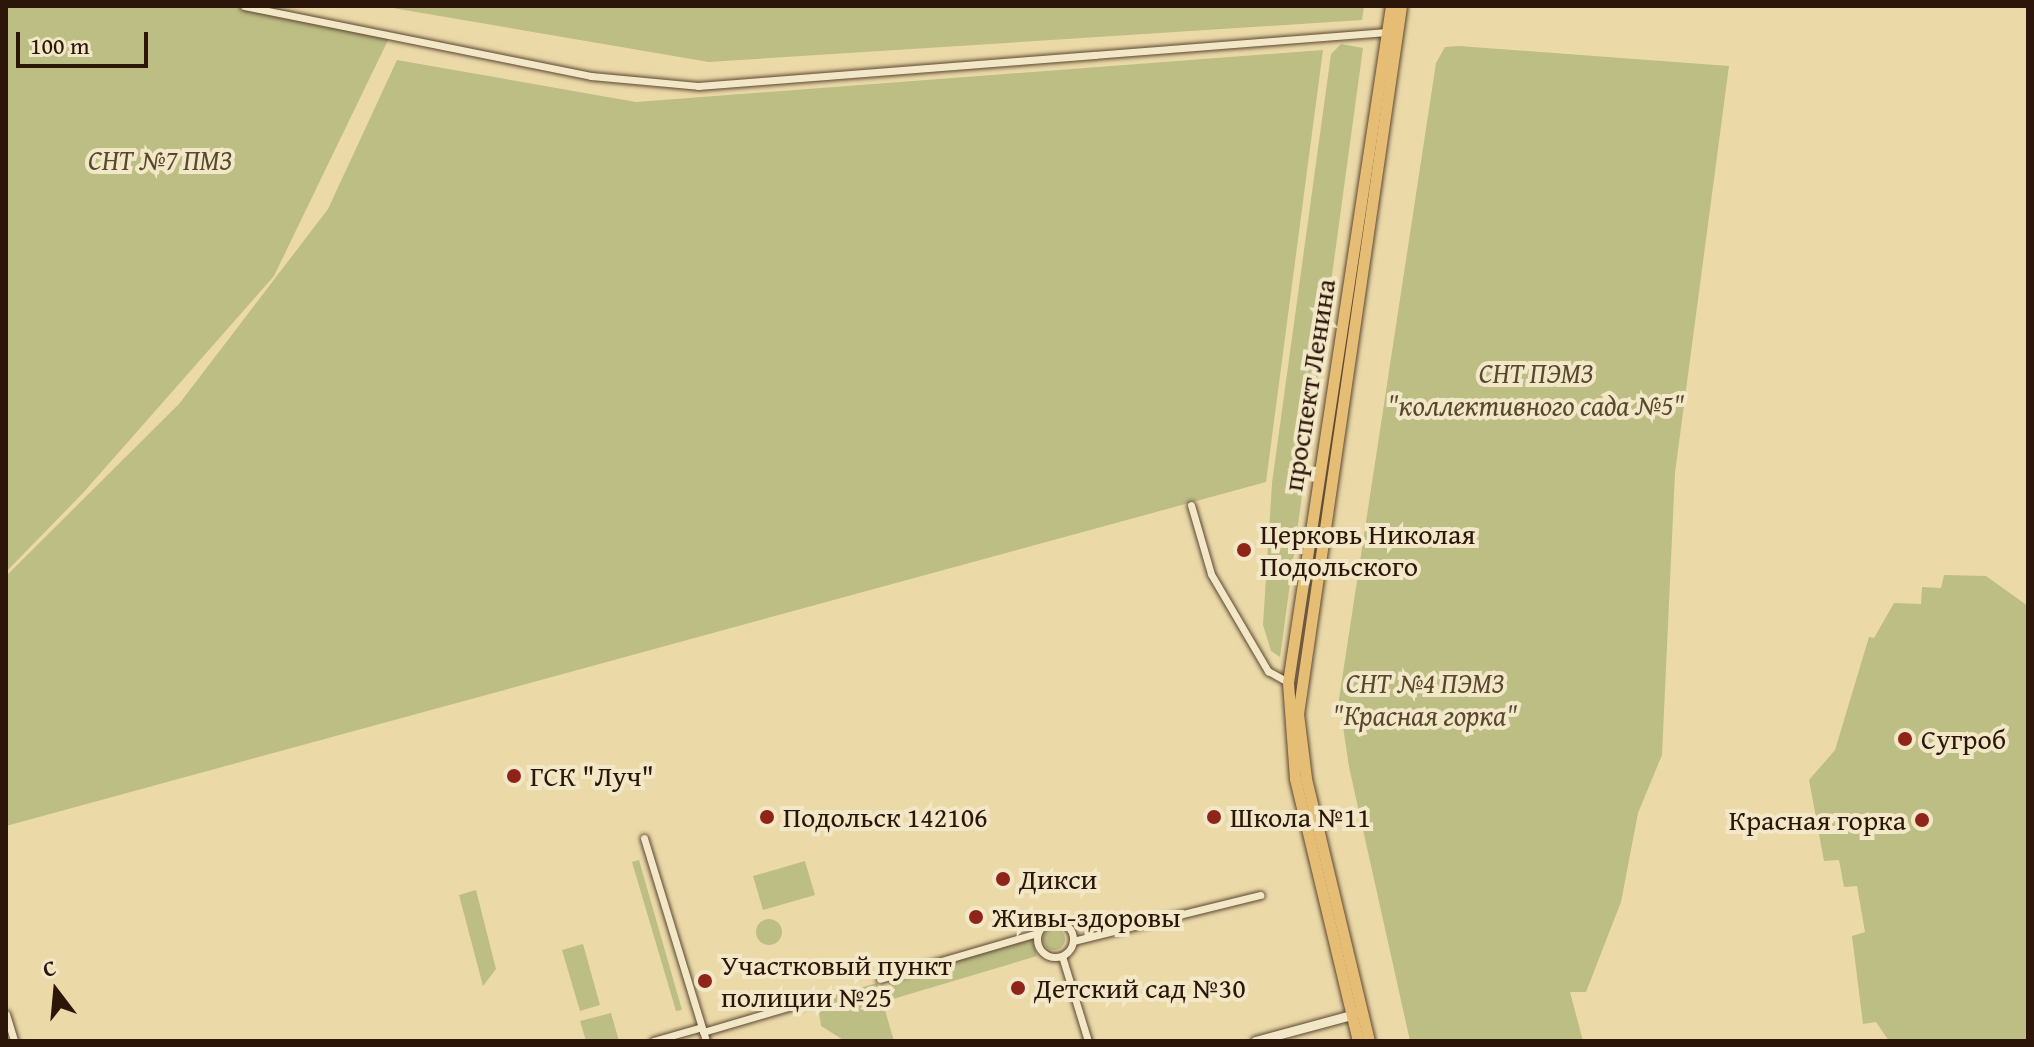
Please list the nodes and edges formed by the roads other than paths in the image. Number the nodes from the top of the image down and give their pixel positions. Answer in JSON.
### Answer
{"nodes":[{"id":1,"x":244,"y":6,"type":"edge"},
{"id":2,"x":1401,"y":6,"type":"edge"},
{"id":3,"x":1393,"y":16,"type":"edge"},
{"id":4,"x":1387,"y":32,"type":"junction"},
{"id":5,"x":1191,"y":505,"type":"dead end"},
{"id":6,"x":1288,"y":682,"type":"junction"},
{"id":7,"x":644,"y":838,"type":"dead end"},
{"id":8,"x":1260,"y":895,"type":"dead end"},
{"id":9,"x":1037,"y":933,"type":"junction"},
{"id":10,"x":1073,"y":941,"type":"junction"},
{"id":11,"x":1062,"y":956,"type":"junction"},
{"id":12,"x":880,"y":979,"type":"dead end"},
{"id":13,"x":812,"y":1000,"type":"dead end"},
{"id":14,"x":1357,"y":1013,"type":"junction"},
{"id":15,"x":6,"y":1014,"type":"edge"},
{"id":16,"x":703,"y":1034,"type":"edge"},
{"id":17,"x":14,"y":1041,"type":"edge"},
{"id":18,"x":653,"y":1041,"type":"edge"},
{"id":19,"x":1088,"y":1041,"type":"edge"},
{"id":20,"x":1255,"y":1041,"type":"edge"},
{"id":21,"x":1358,"y":1041,"type":"edge"},
{"id":22,"x":1369,"y":1041,"type":"edge"}],
"edges":[{"from":1,"to":4,"type":"street"},
{"from":2,"to":3,"type":"main road"},
{"from":3,"to":4,"type":"main road","name":"проспект Ленина"},
{"from":3,"to":14,"type":"main road","name":"проспект Ленина"},
{"from":4,"to":6,"type":"main road","name":"проспект Ленина"},
{"from":5,"to":6,"type":"street"},
{"from":6,"to":14,"type":"main road","name":"проспект Ленина"},
{"from":7,"to":16,"type":"street"},
{"from":8,"to":10,"type":"street"},
{"from":9,"to":10,"type":"street"},
{"from":9,"to":11,"type":"street"},
{"from":9,"to":12,"type":"street"},
{"from":10,"to":11,"type":"street"},
{"from":11,"to":19,"type":"street"},
{"from":13,"to":16,"type":"street"},
{"from":14,"to":20,"type":"street"},
{"from":14,"to":21,"type":"main road","name":"проспект Ленина"},
{"from":14,"to":22,"type":"main road","name":"проспект Ленина"},
{"from":15,"to":17,"type":"street"},
{"from":16,"to":18,"type":"street"}]}
